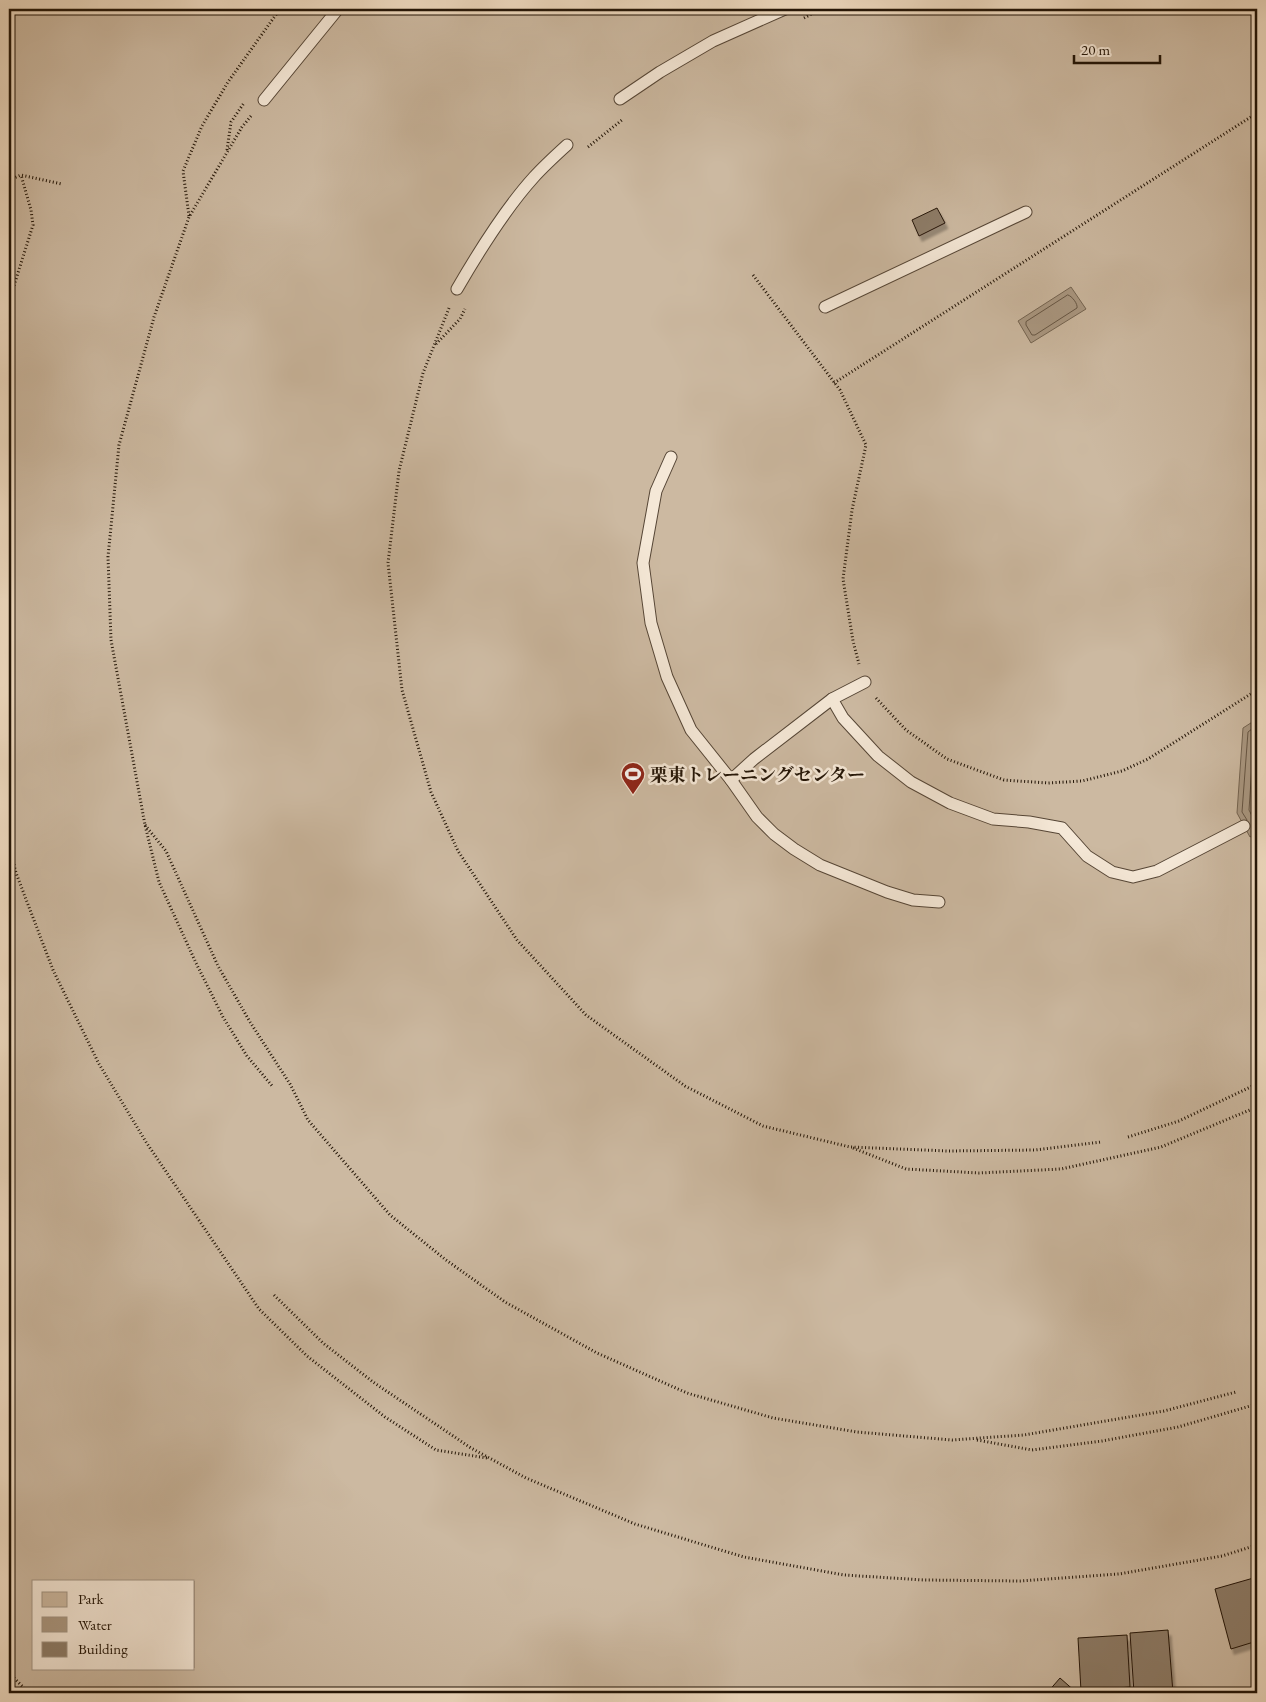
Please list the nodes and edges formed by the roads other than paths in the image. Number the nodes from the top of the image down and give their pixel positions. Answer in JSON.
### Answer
{"nodes":[{"id":1,"x":338,"y":9,"type":"edge"},
{"id":2,"x":785,"y":9,"type":"edge"},
{"id":3,"x":620,"y":99,"type":"dead end"},
{"id":4,"x":264,"y":100,"type":"road end"},
{"id":5,"x":567,"y":145,"type":"dead end"},
{"id":6,"x":1026,"y":212,"type":"dead end"},
{"id":7,"x":457,"y":288,"type":"road end"},
{"id":8,"x":825,"y":307,"type":"dead end"},
{"id":9,"x":671,"y":457,"type":"dead end"},
{"id":10,"x":865,"y":682,"type":"road end"},
{"id":11,"x":832,"y":699,"type":"junction"},
{"id":12,"x":731,"y":780,"type":"junction"},
{"id":13,"x":1244,"y":826,"type":"dead end"},
{"id":14,"x":939,"y":902,"type":"dead end"}],
"edges":[{"from":1,"to":4,"type":"lane"},
{"from":2,"to":3,"type":"lane"},
{"from":5,"to":7,"type":"lane"},
{"from":6,"to":8,"type":"lane"},
{"from":9,"to":12,"type":"lane"},
{"from":10,"to":11,"type":"lane"},
{"from":11,"to":12,"type":"lane"},
{"from":11,"to":13,"type":"lane"},
{"from":12,"to":14,"type":"lane"}]}
